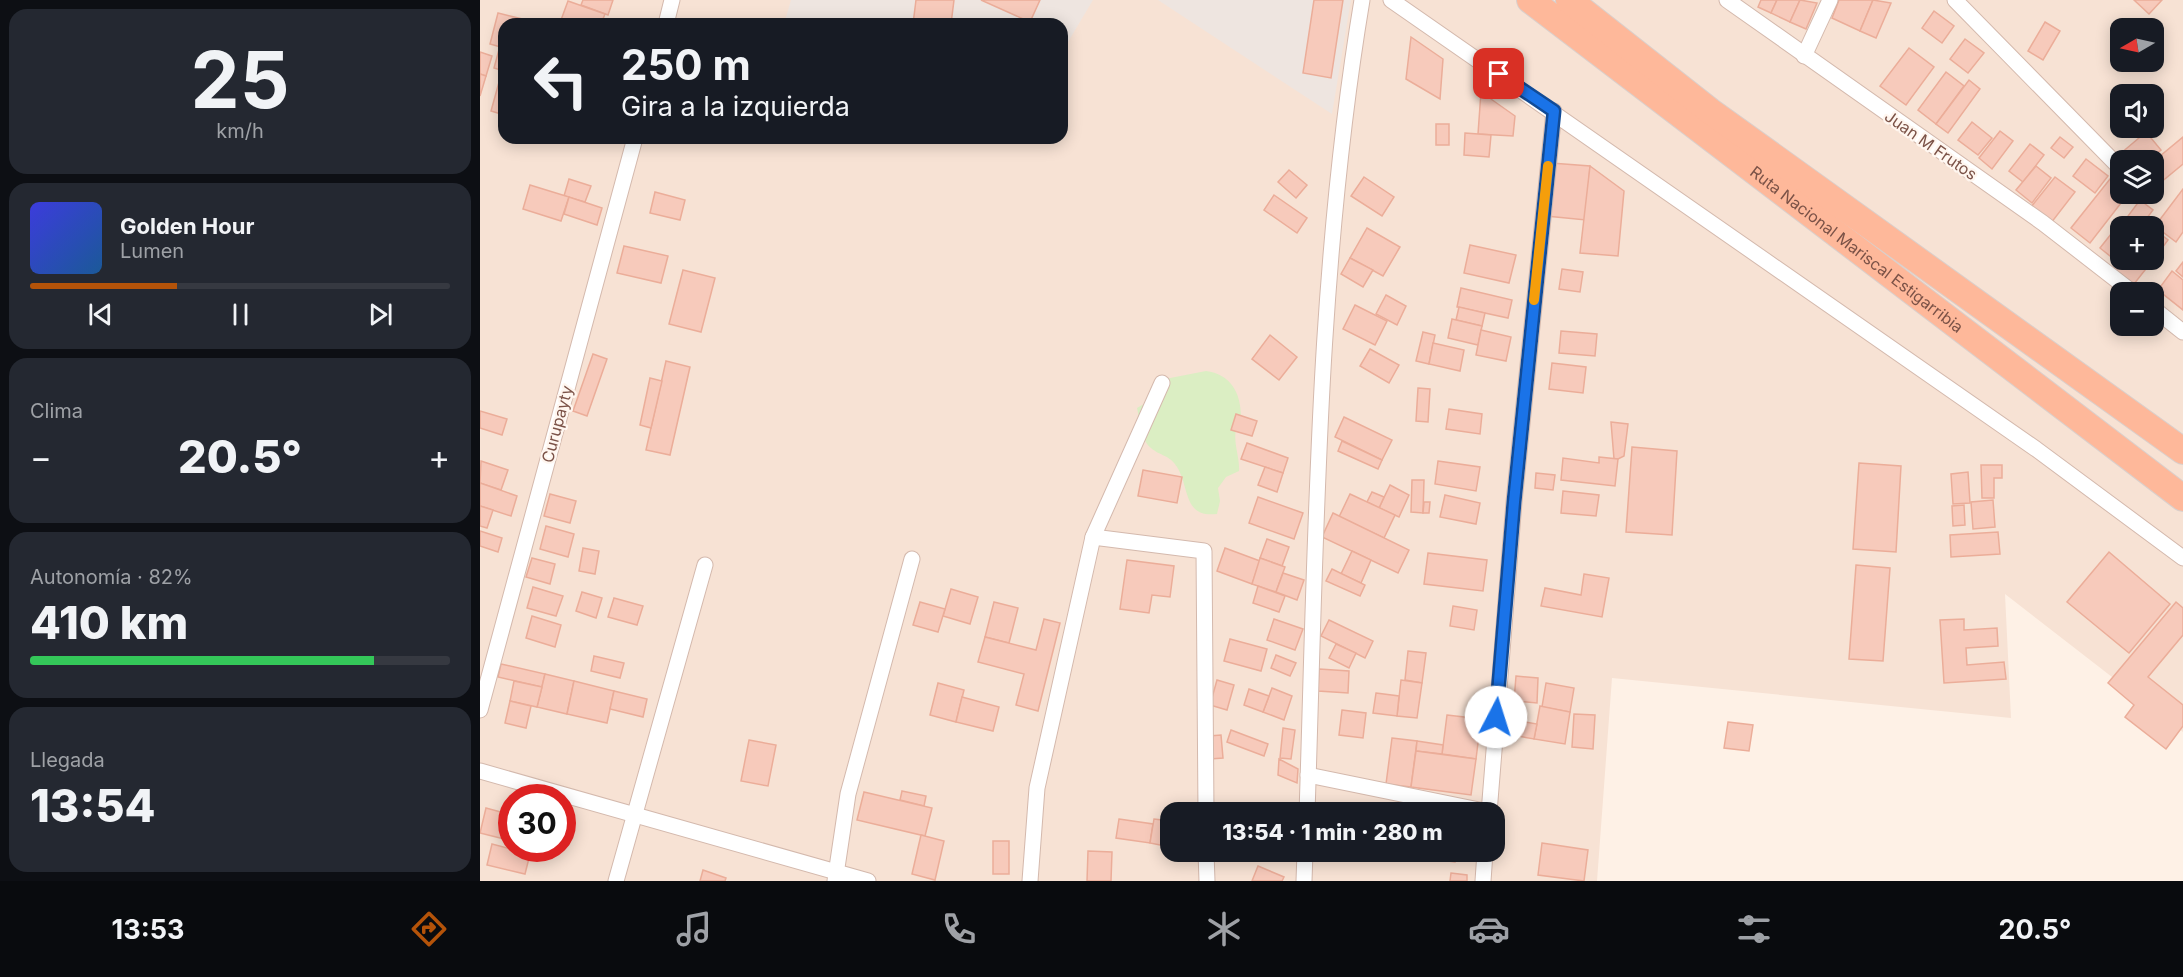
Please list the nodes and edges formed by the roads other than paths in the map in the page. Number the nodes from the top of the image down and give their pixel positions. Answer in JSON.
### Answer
{"nodes":[{"id":1,"x":672,"y":0,"type":"edge"},
{"id":2,"x":1362,"y":0,"type":"edge"},
{"id":3,"x":1391,"y":0,"type":"edge"},
{"id":4,"x":1530,"y":0,"type":"edge"},
{"id":5,"x":1569,"y":0,"type":"edge"},
{"id":6,"x":1727,"y":0,"type":"edge"},
{"id":7,"x":1830,"y":0,"type":"edge"},
{"id":8,"x":1955,"y":0,"type":"edge"},
{"id":9,"x":668,"y":18,"type":"edge"},
{"id":10,"x":1804,"y":56,"type":"junction"},
{"id":11,"x":1554,"y":111,"type":"junction"},
{"id":12,"x":633,"y":144,"type":"edge"},
{"id":13,"x":2110,"y":158,"type":"edge"},
{"id":14,"x":2119,"y":282,"type":"edge"},
{"id":15,"x":2164,"y":317,"type":"edge"},
{"id":16,"x":2183,"y":332,"type":"edge"},
{"id":17,"x":1162,"y":383,"type":"dead end"},
{"id":18,"x":2183,"y":450,"type":"edge"},
{"id":19,"x":2183,"y":498,"type":"edge"},
{"id":20,"x":1093,"y":537,"type":"junction"},
{"id":21,"x":2183,"y":558,"type":"edge"},
{"id":22,"x":912,"y":559,"type":"dead end"},
{"id":23,"x":705,"y":565,"type":"dead end"},
{"id":24,"x":480,"y":710,"type":"edge"},
{"id":25,"x":480,"y":771,"type":"edge"},
{"id":26,"x":1308,"y":775,"type":"junction"},
{"id":27,"x":1206,"y":802,"type":"edge"},
{"id":28,"x":1307,"y":802,"type":"edge"},
{"id":29,"x":1437,"y":802,"type":"edge"},
{"id":30,"x":1490,"y":802,"type":"edge"},
{"id":31,"x":634,"y":814,"type":"junction"},
{"id":32,"x":1206,"y":862,"type":"edge"},
{"id":33,"x":1305,"y":862,"type":"edge"},
{"id":34,"x":1484,"y":862,"type":"edge"},
{"id":35,"x":835,"y":876,"type":"edge"},
{"id":36,"x":616,"y":881,"type":"edge"},
{"id":37,"x":868,"y":881,"type":"edge"},
{"id":38,"x":1030,"y":881,"type":"edge"},
{"id":39,"x":1207,"y":881,"type":"edge"},
{"id":40,"x":1304,"y":881,"type":"edge"},
{"id":41,"x":1483,"y":881,"type":"edge"}],
"edges":[{"from":1,"to":9,"type":"street"},
{"from":2,"to":26,"type":"street"},
{"from":3,"to":11,"type":"street"},
{"from":4,"to":19,"type":"highway","name":"Ruta Nacional Mariscal Estigarribia"},
{"from":5,"to":18,"type":"highway","name":"Ruta Nacional Mariscal Estigarribia"},
{"from":6,"to":10,"type":"street","name":"Juan M Frutos"},
{"from":7,"to":10,"type":"street"},
{"from":8,"to":13,"type":"street"},
{"from":10,"to":14,"type":"street","name":"Juan M Frutos"},
{"from":11,"to":21,"type":"street"},
{"from":11,"to":30,"type":"street"},
{"from":12,"to":24,"type":"street","name":"Curupayty"},
{"from":15,"to":16,"type":"street"},
{"from":17,"to":20,"type":"street"},
{"from":20,"to":27,"type":"street"},
{"from":20,"to":38,"type":"street"},
{"from":22,"to":35,"type":"street"},
{"from":23,"to":31,"type":"street"},
{"from":25,"to":31,"type":"street"},
{"from":26,"to":28,"type":"street"},
{"from":26,"to":29,"type":"street"},
{"from":31,"to":35,"type":"street"},
{"from":31,"to":36,"type":"street"},
{"from":32,"to":39,"type":"street"},
{"from":33,"to":40,"type":"street"},
{"from":34,"to":41,"type":"street"},
{"from":35,"to":37,"type":"street"}]}
